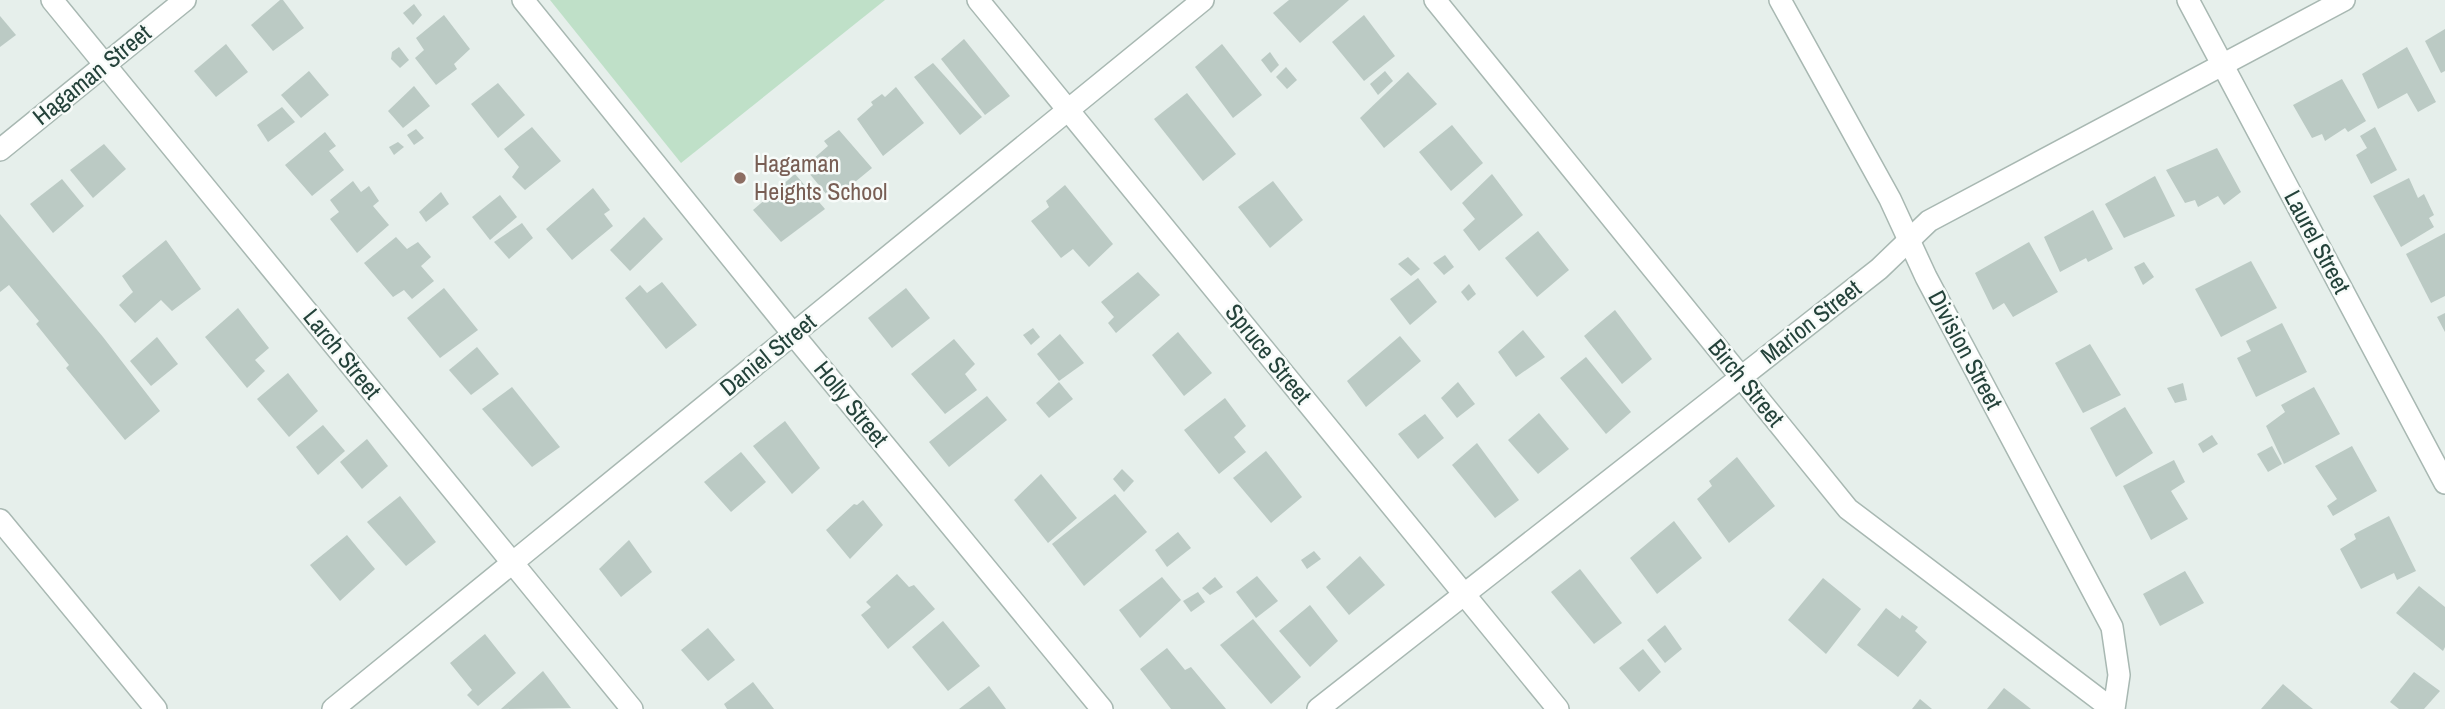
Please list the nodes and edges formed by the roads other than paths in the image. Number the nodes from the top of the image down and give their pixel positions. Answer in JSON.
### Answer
{"nodes":[{"id":1,"x":52,"y":0,"type":"edge"},
{"id":2,"x":185,"y":0,"type":"edge"},
{"id":3,"x":523,"y":0,"type":"edge"},
{"id":4,"x":978,"y":0,"type":"edge"},
{"id":5,"x":1203,"y":0,"type":"edge"},
{"id":6,"x":1435,"y":0,"type":"edge"},
{"id":7,"x":1780,"y":0,"type":"edge"},
{"id":8,"x":2188,"y":0,"type":"edge"},
{"id":9,"x":2344,"y":0,"type":"edge"},
{"id":10,"x":105,"y":65,"type":"junction"},
{"id":11,"x":2223,"y":65,"type":"junction"},
{"id":12,"x":1068,"y":110,"type":"junction"},
{"id":13,"x":0,"y":150,"type":"edge"},
{"id":14,"x":1909,"y":241,"type":"junction"},
{"id":15,"x":793,"y":334,"type":"junction"},
{"id":16,"x":1741,"y":377,"type":"junction"},
{"id":17,"x":2445,"y":483,"type":"edge"},
{"id":18,"x":0,"y":520,"type":"edge"},
{"id":19,"x":512,"y":563,"type":"junction"},
{"id":20,"x":1464,"y":594,"type":"junction"},
{"id":21,"x":156,"y":709,"type":"edge"},
{"id":22,"x":333,"y":709,"type":"edge"},
{"id":23,"x":632,"y":709,"type":"edge"},
{"id":24,"x":1102,"y":709,"type":"edge"},
{"id":25,"x":1318,"y":709,"type":"edge"},
{"id":26,"x":1558,"y":709,"type":"edge"},
{"id":27,"x":2113,"y":709,"type":"edge"}],
"edges":[{"from":1,"to":10,"type":"street","name":"Larch Street"},
{"from":2,"to":10,"type":"street","name":"Hagaman Street"},
{"from":3,"to":15,"type":"street","name":"Holly Street"},
{"from":4,"to":12,"type":"street","name":"Spruce Street"},
{"from":5,"to":12,"type":"street","name":"Daniel Street"},
{"from":6,"to":16,"type":"street","name":"Birch Street"},
{"from":7,"to":14,"type":"street","name":"Division Street"},
{"from":8,"to":11,"type":"street","name":"Laurel Street"},
{"from":9,"to":11,"type":"street","name":"Marion Street"},
{"from":10,"to":13,"type":"street","name":"Hagaman Street"},
{"from":10,"to":19,"type":"street","name":"Larch Street"},
{"from":11,"to":14,"type":"street","name":"Marion Street"},
{"from":11,"to":17,"type":"street","name":"Laurel Street"},
{"from":12,"to":15,"type":"street","name":"Daniel Street"},
{"from":12,"to":20,"type":"street","name":"Spruce Street"},
{"from":14,"to":16,"type":"street","name":"Marion Street"},
{"from":14,"to":27,"type":"street","name":"Division Street"},
{"from":15,"to":19,"type":"street","name":"Daniel Street"},
{"from":15,"to":24,"type":"street","name":"Holly Street"},
{"from":16,"to":20,"type":"street","name":"Marion Street"},
{"from":16,"to":27,"type":"street","name":"Birch Street"},
{"from":18,"to":21,"type":"street"},
{"from":19,"to":22,"type":"street","name":"Daniel Street"},
{"from":19,"to":23,"type":"street","name":"Larch Street"},
{"from":20,"to":25,"type":"street","name":"Marion Street"},
{"from":20,"to":26,"type":"street","name":"Spruce Street"}]}
